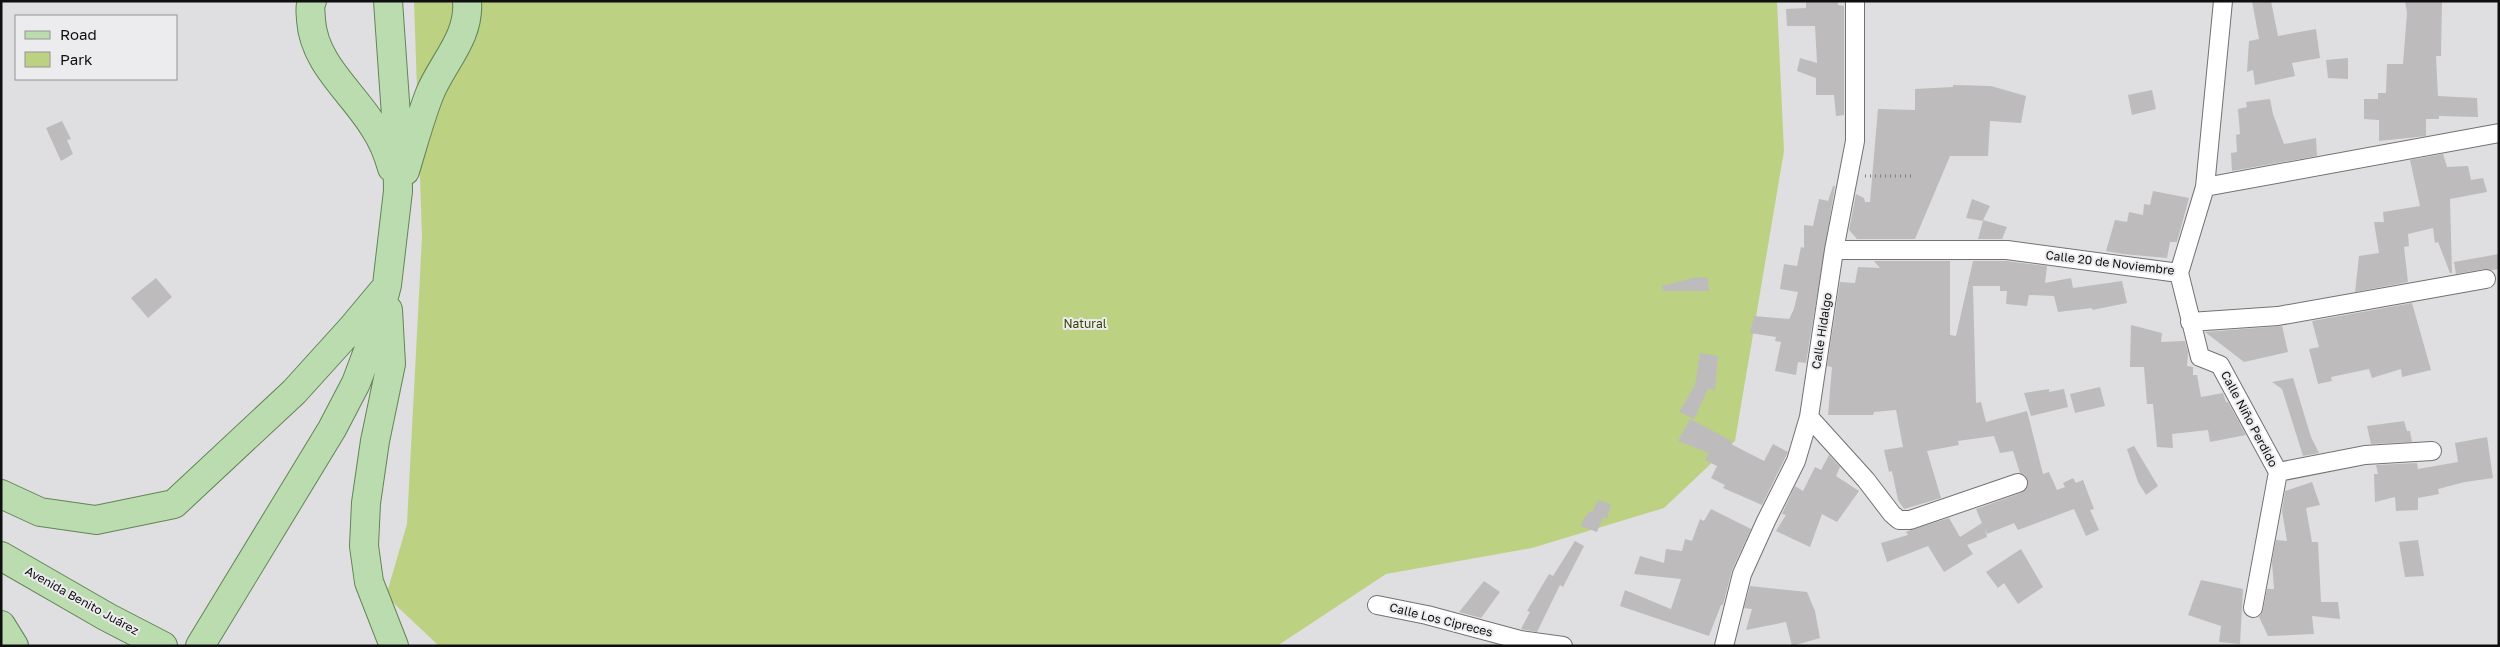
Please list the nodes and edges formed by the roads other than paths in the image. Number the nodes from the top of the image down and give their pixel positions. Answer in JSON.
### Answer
{"nodes":[{"id":1,"x":312,"y":1,"type":"edge"},
{"id":2,"x":388,"y":1,"type":"edge"},
{"id":3,"x":467,"y":1,"type":"edge"},
{"id":4,"x":1855,"y":1,"type":"edge"},
{"id":5,"x":2223,"y":1,"type":"edge"},
{"id":6,"x":2499,"y":133,"type":"edge"},
{"id":7,"x":2205,"y":187,"type":"junction"},
{"id":8,"x":398,"y":191,"type":"junction"},
{"id":9,"x":1834,"y":250,"type":"junction"},
{"id":10,"x":2179,"y":273,"type":"junction"},
{"id":11,"x":2486,"y":279,"type":"dead end"},
{"id":12,"x":387,"y":285,"type":"junction"},
{"id":13,"x":2190,"y":322,"type":"junction"},
{"id":14,"x":1809,"y":417,"type":"junction"},
{"id":15,"x":2432,"y":451,"type":"dead end"},
{"id":16,"x":2278,"y":472,"type":"junction"},
{"id":17,"x":2018,"y":483,"type":"dead end"},
{"id":18,"x":1,"y":494,"type":"edge"},
{"id":19,"x":1,"y":556,"type":"edge"},
{"id":20,"x":1377,"y":605,"type":"dead end"},
{"id":21,"x":2253,"y":608,"type":"dead end"},
{"id":22,"x":1,"y":625,"type":"edge"},
{"id":23,"x":14,"y":646,"type":"edge"},
{"id":24,"x":163,"y":646,"type":"edge"},
{"id":25,"x":200,"y":646,"type":"edge"},
{"id":26,"x":394,"y":646,"type":"edge"},
{"id":27,"x":1563,"y":646,"type":"edge"},
{"id":28,"x":1724,"y":646,"type":"edge"}],
"edges":[{"from":1,"to":8,"type":"main road"},
{"from":2,"to":8,"type":"main road"},
{"from":3,"to":8,"type":"main road"},
{"from":4,"to":9,"type":"street","name":"Calle Hidalgo"},
{"from":5,"to":7,"type":"street"},
{"from":6,"to":7,"type":"street"},
{"from":7,"to":10,"type":"street","name":"Calle 20 de Noviembre"},
{"from":8,"to":12,"type":"main road"},
{"from":9,"to":10,"type":"street","name":"Calle 20 de Noviembre"},
{"from":9,"to":14,"type":"street","name":"Calle Hidalgo"},
{"from":10,"to":13,"type":"street","name":"Calle Niño Perdido"},
{"from":11,"to":13,"type":"street"},
{"from":12,"to":18,"type":"main road"},
{"from":12,"to":25,"type":"main road"},
{"from":12,"to":26,"type":"main road"},
{"from":13,"to":16,"type":"street","name":"Calle Niño Perdido"},
{"from":14,"to":17,"type":"street"},
{"from":14,"to":28,"type":"street","name":"Calle Hidalgo"},
{"from":15,"to":16,"type":"street"},
{"from":16,"to":21,"type":"street","name":"Calle Niño Perdido"},
{"from":19,"to":24,"type":"main road","name":"Avenida Benito Juárez"},
{"from":20,"to":27,"type":"street","name":"Calle Los Cipreces"},
{"from":22,"to":23,"type":"main road"}]}
